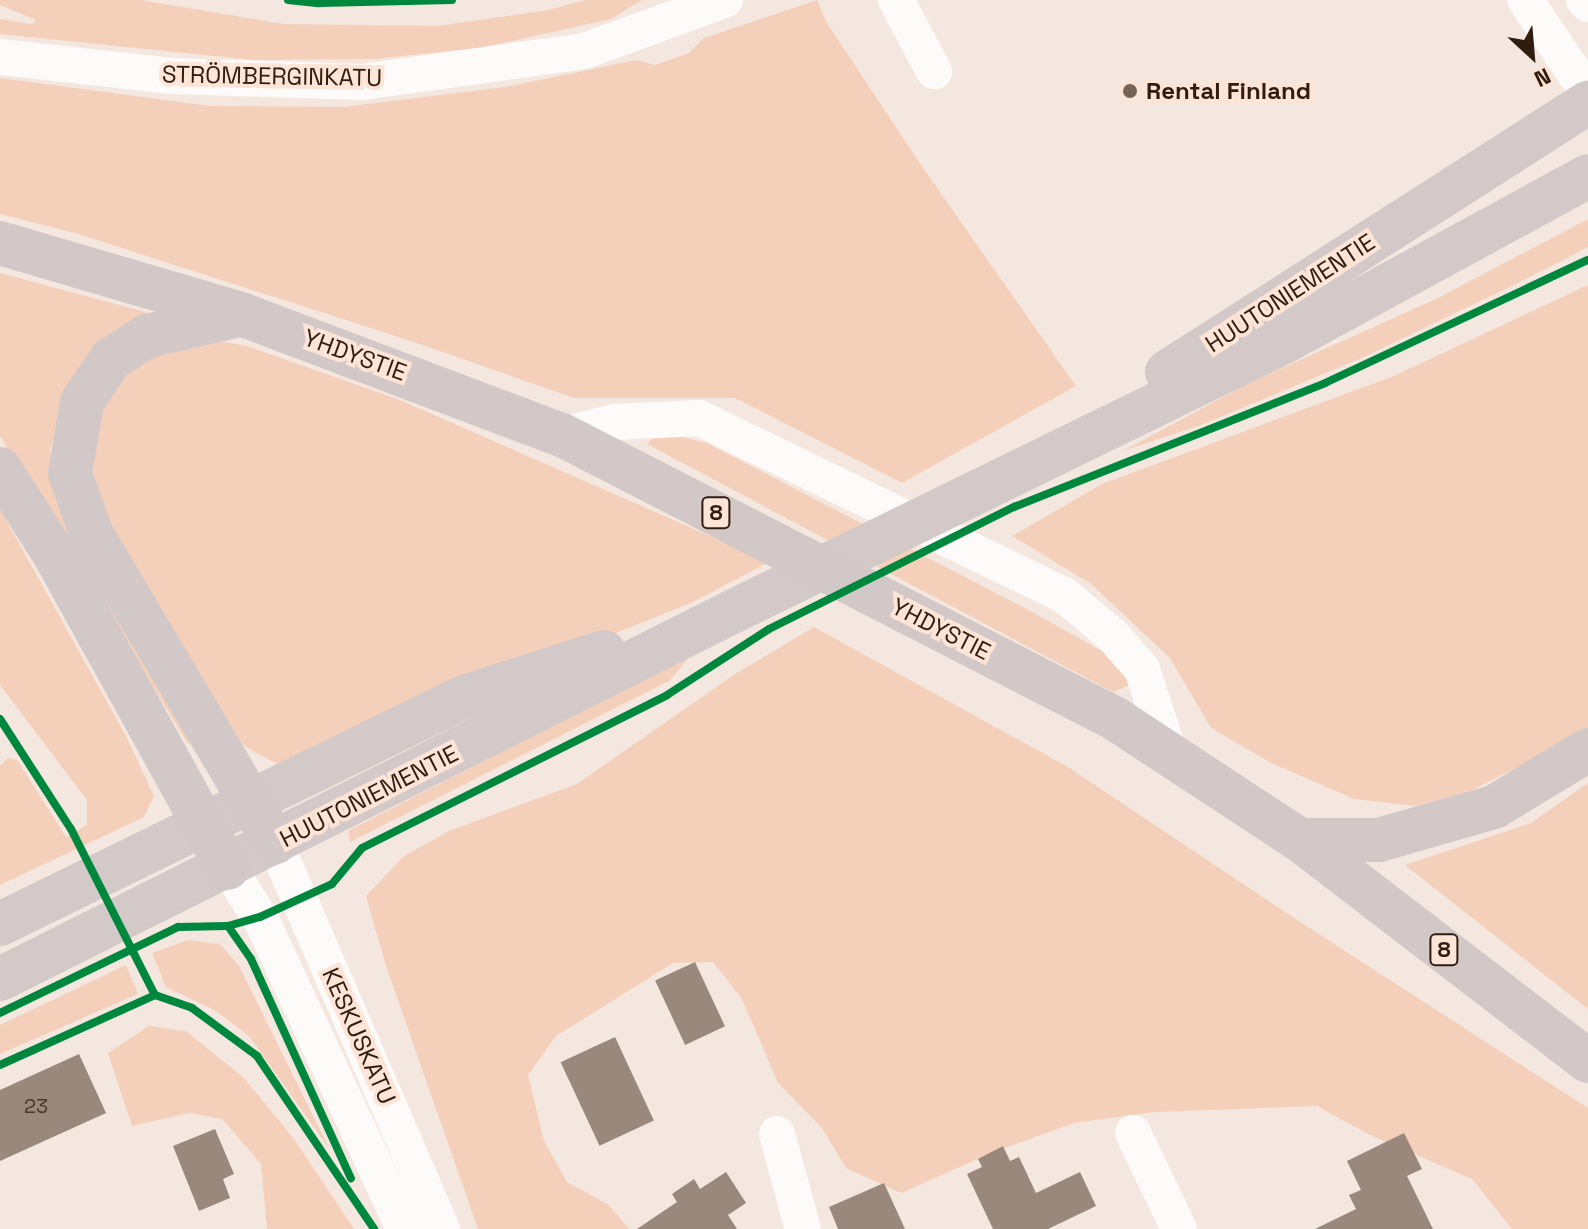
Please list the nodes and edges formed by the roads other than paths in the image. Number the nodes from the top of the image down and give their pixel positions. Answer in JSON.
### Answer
{"nodes":[{"id":1,"x":725,"y":0,"type":"edge"},
{"id":2,"x":896,"y":0,"type":"edge"},
{"id":3,"x":1525,"y":0,"type":"edge"},
{"id":4,"x":1584,"y":0,"type":"edge"},
{"id":5,"x":1588,"y":4,"type":"edge"},
{"id":6,"x":0,"y":57,"type":"edge"},
{"id":7,"x":934,"y":71,"type":"dead end"},
{"id":8,"x":1588,"y":93,"type":"edge"},
{"id":9,"x":1588,"y":103,"type":"edge"},
{"id":10,"x":1588,"y":176,"type":"edge"},
{"id":11,"x":0,"y":243,"type":"edge"},
{"id":12,"x":241,"y":314,"type":"junction"},
{"id":13,"x":562,"y":435,"type":"junction"},
{"id":14,"x":0,"y":469,"type":"edge"},
{"id":15,"x":993,"y":484,"type":"junction"},
{"id":16,"x":736,"y":610,"type":"junction"},
{"id":17,"x":1588,"y":750,"type":"edge"},
{"id":18,"x":1170,"y":755,"type":"junction"},
{"id":19,"x":252,"y":800,"type":"junction"},
{"id":20,"x":204,"y":823,"type":"junction"},
{"id":21,"x":1300,"y":840,"type":"junction"},
{"id":22,"x":275,"y":843,"type":"junction"},
{"id":23,"x":228,"y":868,"type":"junction"},
{"id":24,"x":0,"y":924,"type":"edge"},
{"id":25,"x":0,"y":979,"type":"edge"},
{"id":26,"x":1588,"y":1061,"type":"edge"},
{"id":27,"x":1133,"y":1133,"type":"dead end"},
{"id":28,"x":777,"y":1134,"type":"dead end"},
{"id":29,"x":404,"y":1229,"type":"edge"},
{"id":30,"x":442,"y":1229,"type":"edge"},
{"id":31,"x":803,"y":1229,"type":"edge"},
{"id":32,"x":1179,"y":1229,"type":"edge"}],
"edges":[{"from":1,"to":6,"type":"street","name":"STRÖMBERGINKATU"},
{"from":2,"to":7,"type":"street"},
{"from":3,"to":8,"type":"street"},
{"from":4,"to":5,"type":"street"},
{"from":9,"to":15,"type":"main road","name":"HUUTONIEMENTIE"},
{"from":10,"to":15,"type":"main road","name":"HUUTONIEMENTIE"},
{"from":11,"to":12,"type":"highway","name":"YHDYSTIE","number":"8"},
{"from":12,"to":13,"type":"highway","name":"YHDYSTIE","number":"8"},
{"from":12,"to":19,"type":"highway"},
{"from":13,"to":18,"type":"highway","name":"YHDYSTIE","number":"8"},
{"from":13,"to":18,"type":"street"},
{"from":14,"to":20,"type":"highway"},
{"from":15,"to":16,"type":"main road","name":"HUUTONIEMENTIE"},
{"from":16,"to":19,"type":"main road","name":"HUUTONIEMENTIE"},
{"from":16,"to":22,"type":"main road","name":"HUUTONIEMENTIE"},
{"from":17,"to":21,"type":"highway"},
{"from":18,"to":21,"type":"highway","name":"YHDYSTIE","number":"8"},
{"from":19,"to":20,"type":"main road","name":"HUUTONIEMENTIE"},
{"from":19,"to":22,"type":"highway"},
{"from":20,"to":23,"type":"highway"},
{"from":20,"to":24,"type":"main road","name":"HUUTONIEMENTIE"},
{"from":21,"to":26,"type":"highway","name":"YHDYSTIE","number":"8"},
{"from":22,"to":23,"type":"main road","name":"HUUTONIEMENTIE"},
{"from":22,"to":30,"type":"street","name":"KESKUSKATU"},
{"from":23,"to":25,"type":"main road","name":"HUUTONIEMENTIE"},
{"from":23,"to":29,"type":"street","name":"KESKUSKATU"},
{"from":27,"to":32,"type":"street"},
{"from":28,"to":31,"type":"street"}]}
